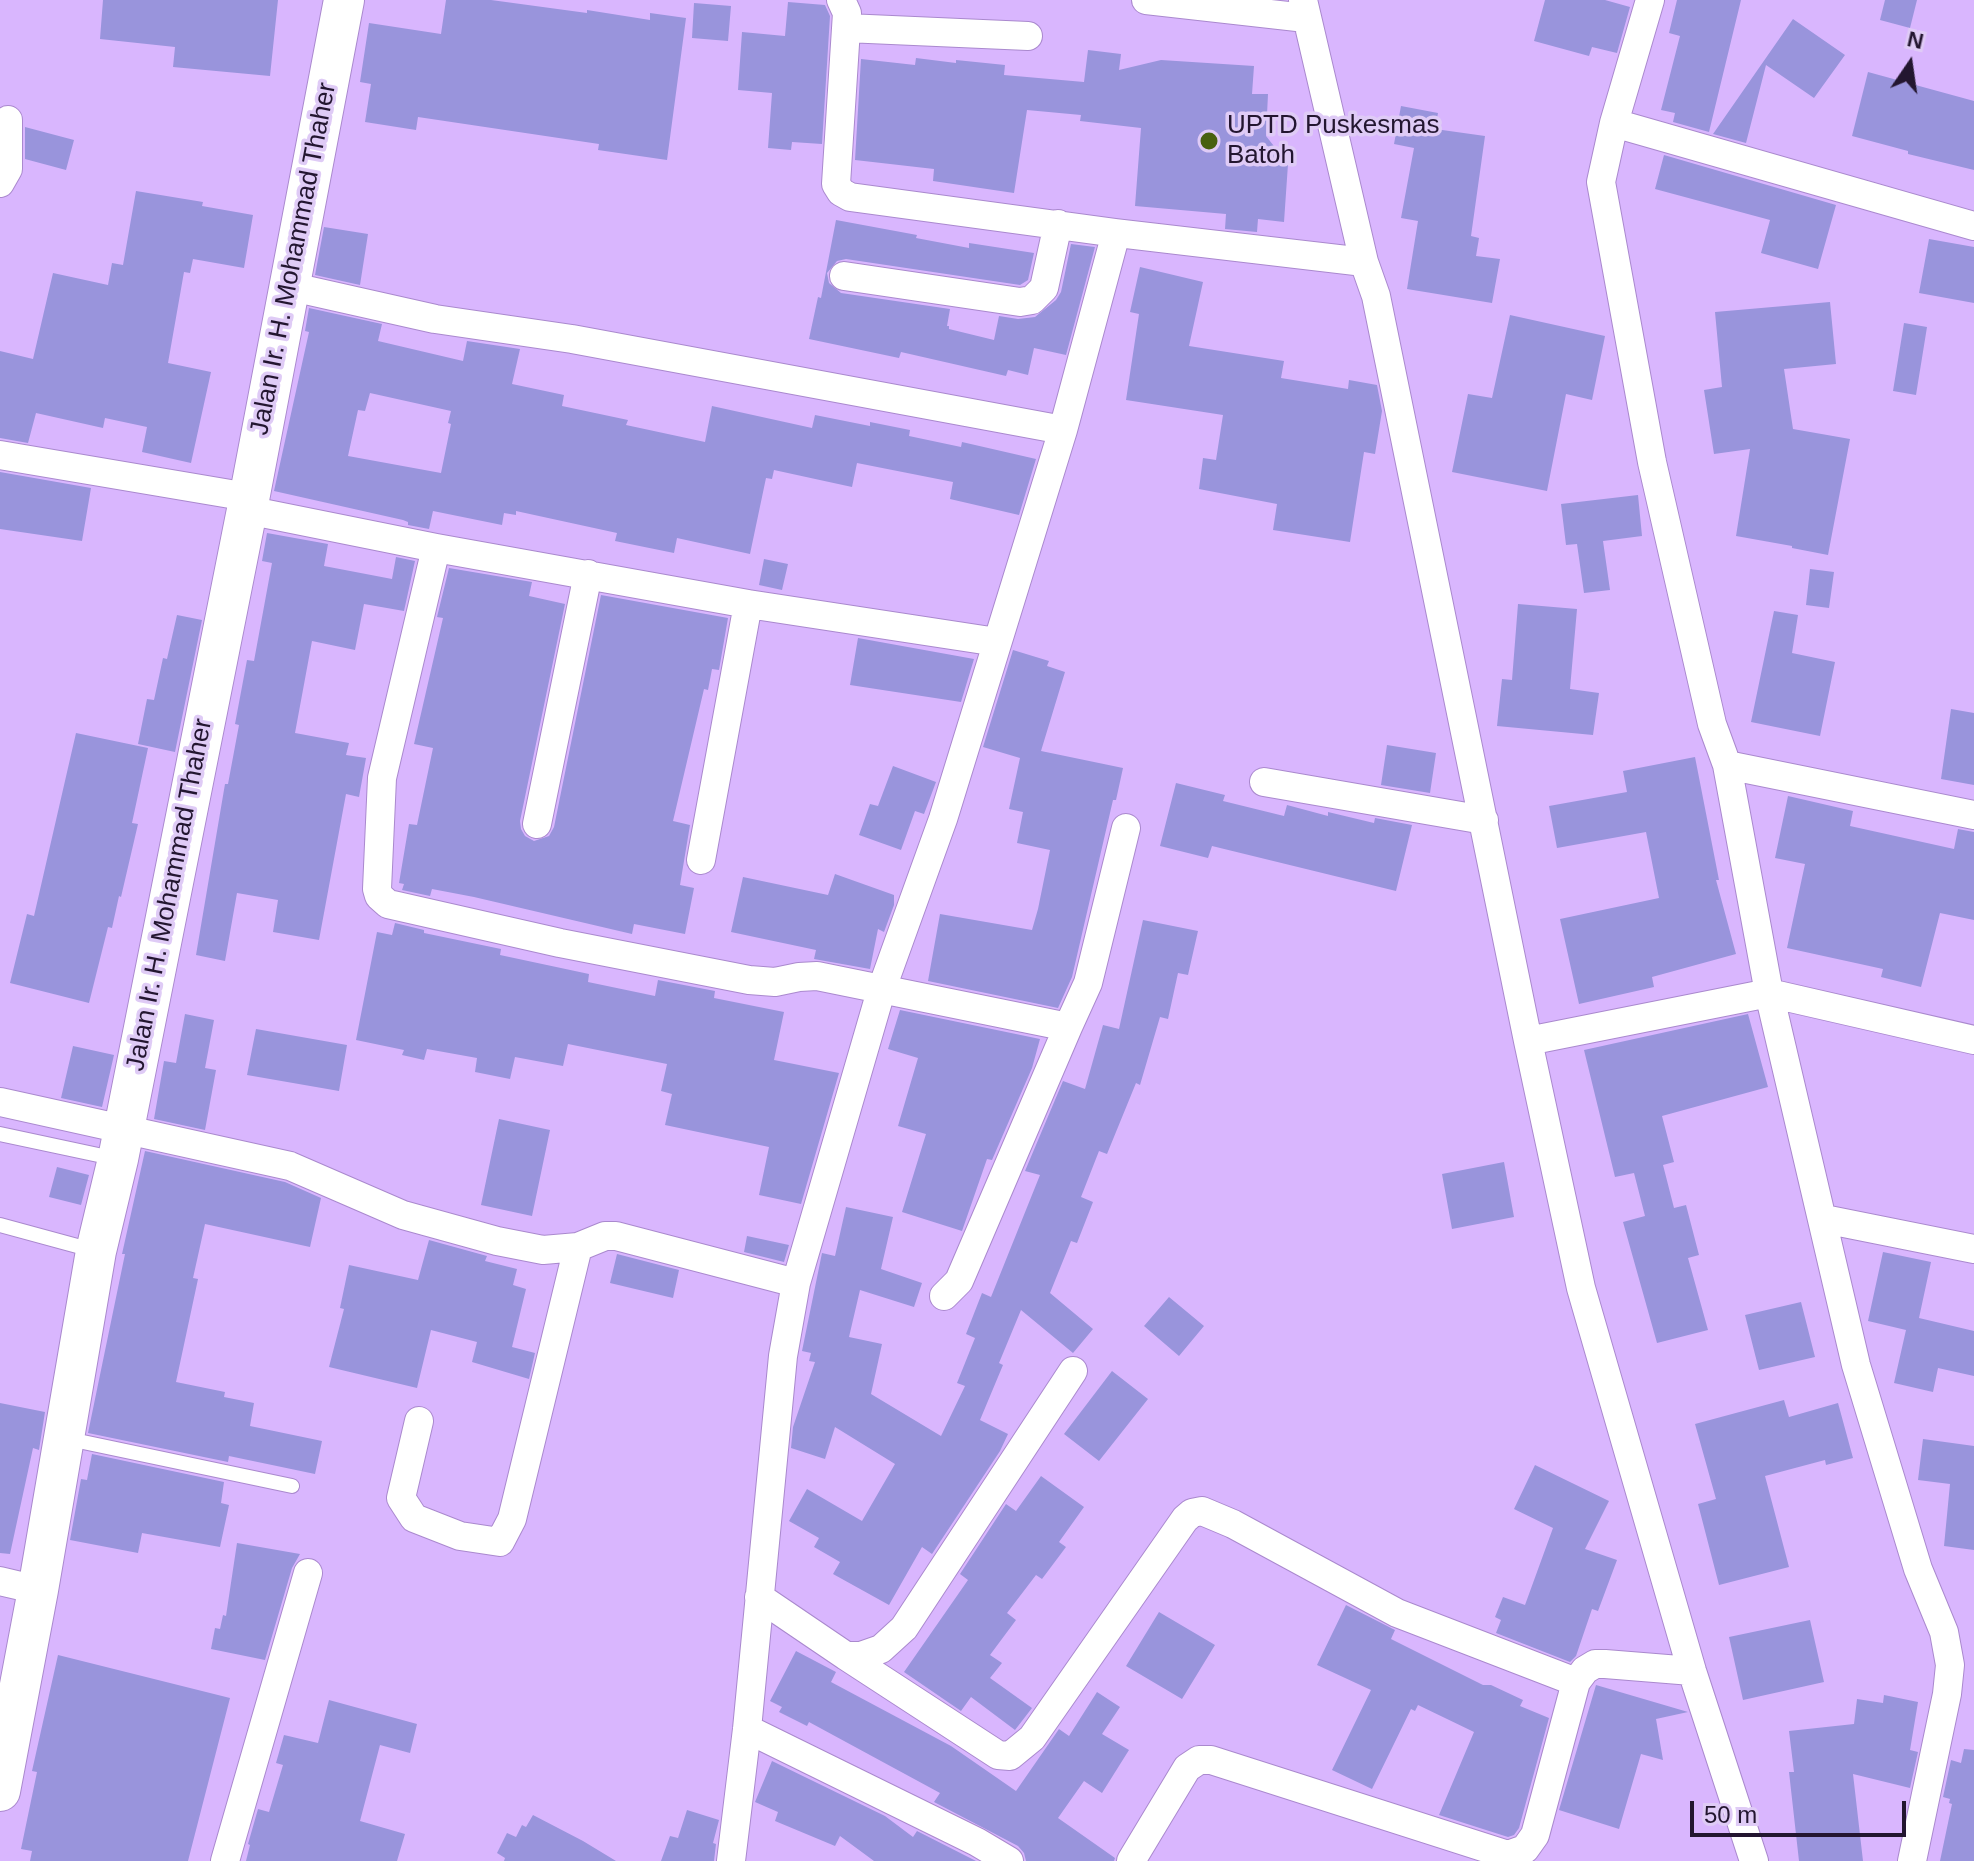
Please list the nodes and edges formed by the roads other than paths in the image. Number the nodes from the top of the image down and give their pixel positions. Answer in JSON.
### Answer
{"nodes":[{"id":1,"x":344,"y":0,"type":"edge"},
{"id":2,"x":841,"y":0,"type":"edge"},
{"id":3,"x":1146,"y":0,"type":"edge"},
{"id":4,"x":1650,"y":0,"type":"edge"},
{"id":5,"x":1304,"y":9,"type":"edge"},
{"id":6,"x":846,"y":28,"type":"junction"},
{"id":7,"x":1028,"y":36,"type":"dead end"},
{"id":8,"x":8,"y":120,"type":"dead end"},
{"id":9,"x":1614,"y":123,"type":"junction"},
{"id":10,"x":0,"y":183,"type":"edge"},
{"id":11,"x":1058,"y":224,"type":"junction"},
{"id":12,"x":1974,"y":226,"type":"edge"},
{"id":13,"x":1116,"y":233,"type":"junction"},
{"id":14,"x":1364,"y":262,"type":"junction"},
{"id":15,"x":844,"y":276,"type":"dead end"},
{"id":16,"x":288,"y":286,"type":"junction"},
{"id":17,"x":1063,"y":430,"type":"junction"},
{"id":18,"x":0,"y":455,"type":"edge"},
{"id":19,"x":248,"y":504,"type":"junction"},
{"id":20,"x":436,"y":548,"type":"junction"},
{"id":21,"x":588,"y":574,"type":"junction"},
{"id":22,"x":748,"y":604,"type":"junction"},
{"id":23,"x":997,"y":642,"type":"junction"},
{"id":24,"x":1727,"y":765,"type":"junction"},
{"id":25,"x":1264,"y":782,"type":"dead end"},
{"id":26,"x":1974,"y":815,"type":"edge"},
{"id":27,"x":1484,"y":820,"type":"junction"},
{"id":28,"x":537,"y":824,"type":"dead end"},
{"id":29,"x":1126,"y":828,"type":"dead end"},
{"id":30,"x":701,"y":860,"type":"dead end"},
{"id":31,"x":881,"y":991,"type":"junction"},
{"id":32,"x":1769,"y":993,"type":"junction"},
{"id":33,"x":1068,"y":1027,"type":"junction"},
{"id":34,"x":1974,"y":1040,"type":"edge"},
{"id":35,"x":1528,"y":1041,"type":"junction"},
{"id":36,"x":0,"y":1102,"type":"edge"},
{"id":37,"x":0,"y":1134,"type":"edge"},
{"id":38,"x":120,"y":1144,"type":"junction"},
{"id":39,"x":1824,"y":1219,"type":"junction"},
{"id":40,"x":0,"y":1225,"type":"edge"},
{"id":41,"x":578,"y":1247,"type":"junction"},
{"id":42,"x":1974,"y":1249,"type":"edge"},
{"id":43,"x":96,"y":1251,"type":"junction"},
{"id":44,"x":796,"y":1283,"type":"junction"},
{"id":45,"x":944,"y":1296,"type":"dead end"},
{"id":46,"x":1073,"y":1371,"type":"dead end"},
{"id":47,"x":419,"y":1421,"type":"dead end"},
{"id":48,"x":64,"y":1438,"type":"junction"},
{"id":49,"x":292,"y":1486,"type":"dead end"},
{"id":50,"x":308,"y":1573,"type":"dead end"},
{"id":51,"x":0,"y":1581,"type":"edge"},
{"id":52,"x":38,"y":1590,"type":"junction"},
{"id":53,"x":759,"y":1597,"type":"junction"},
{"id":54,"x":846,"y":1656,"type":"junction"},
{"id":55,"x":1692,"y":1671,"type":"junction"},
{"id":56,"x":1576,"y":1682,"type":"junction"},
{"id":57,"x":747,"y":1729,"type":"junction"},
{"id":58,"x":0,"y":1791,"type":"edge"},
{"id":59,"x":1529,"y":1855,"type":"edge"},
{"id":60,"x":225,"y":1861,"type":"edge"},
{"id":61,"x":731,"y":1861,"type":"edge"},
{"id":62,"x":1009,"y":1861,"type":"edge"},
{"id":63,"x":1131,"y":1861,"type":"edge"},
{"id":64,"x":1754,"y":1861,"type":"edge"},
{"id":65,"x":1912,"y":1861,"type":"edge"}],
"edges":[{"from":1,"to":16,"type":"main road","name":"Jalan Ir. H. Mohammad Thaher"},
{"from":2,"to":6,"type":"street"},
{"from":3,"to":5,"type":"street"},
{"from":4,"to":9,"type":"street"},
{"from":5,"to":14,"type":"street"},
{"from":6,"to":7,"type":"street"},
{"from":6,"to":11,"type":"street"},
{"from":8,"to":10,"type":"street"},
{"from":9,"to":12,"type":"street"},
{"from":9,"to":24,"type":"street"},
{"from":11,"to":13,"type":"street"},
{"from":11,"to":15,"type":"street"},
{"from":13,"to":14,"type":"street"},
{"from":13,"to":17,"type":"street"},
{"from":14,"to":27,"type":"street"},
{"from":16,"to":17,"type":"street"},
{"from":16,"to":19,"type":"main road","name":"Jalan Ir. H. Mohammad Thaher"},
{"from":17,"to":23,"type":"street"},
{"from":18,"to":19,"type":"street"},
{"from":19,"to":20,"type":"street"},
{"from":19,"to":38,"type":"main road","name":"Jalan Ir. H. Mohammad Thaher"},
{"from":20,"to":21,"type":"street"},
{"from":20,"to":31,"type":"street"},
{"from":21,"to":22,"type":"street"},
{"from":21,"to":28,"type":"street"},
{"from":22,"to":23,"type":"street"},
{"from":22,"to":30,"type":"street"},
{"from":23,"to":31,"type":"street"},
{"from":24,"to":26,"type":"street"},
{"from":24,"to":32,"type":"street"},
{"from":25,"to":27,"type":"street"},
{"from":27,"to":35,"type":"street"},
{"from":29,"to":33,"type":"street"},
{"from":31,"to":33,"type":"street"},
{"from":31,"to":44,"type":"street"},
{"from":32,"to":34,"type":"street"},
{"from":32,"to":35,"type":"street"},
{"from":32,"to":39,"type":"street"},
{"from":33,"to":45,"type":"street"},
{"from":35,"to":55,"type":"street"},
{"from":36,"to":38,"type":"street"},
{"from":37,"to":38,"type":"lane"},
{"from":38,"to":41,"type":"street"},
{"from":38,"to":43,"type":"main road","name":"Jalan Ir. H. Mohammad Thaher"},
{"from":39,"to":42,"type":"street"},
{"from":39,"to":65,"type":"street"},
{"from":40,"to":43,"type":"lane"},
{"from":41,"to":44,"type":"street"},
{"from":41,"to":47,"type":"street"},
{"from":43,"to":48,"type":"main road","name":"Jalan Ir. H. Mohammad Thaher"},
{"from":44,"to":53,"type":"street"},
{"from":46,"to":54,"type":"street"},
{"from":48,"to":49,"type":"lane"},
{"from":48,"to":52,"type":"main road","name":"Jalan Ir. H. Mohammad Thaher"},
{"from":50,"to":60,"type":"street"},
{"from":51,"to":52,"type":"street"},
{"from":52,"to":58,"type":"main road","name":"Jalan Ir. H. Mohammad Thaher"},
{"from":53,"to":54,"type":"street"},
{"from":53,"to":57,"type":"street"},
{"from":54,"to":56,"type":"street"},
{"from":55,"to":56,"type":"street"},
{"from":55,"to":64,"type":"street"},
{"from":56,"to":59,"type":"street"},
{"from":57,"to":61,"type":"street"},
{"from":57,"to":62,"type":"street"},
{"from":59,"to":63,"type":"street"}]}
